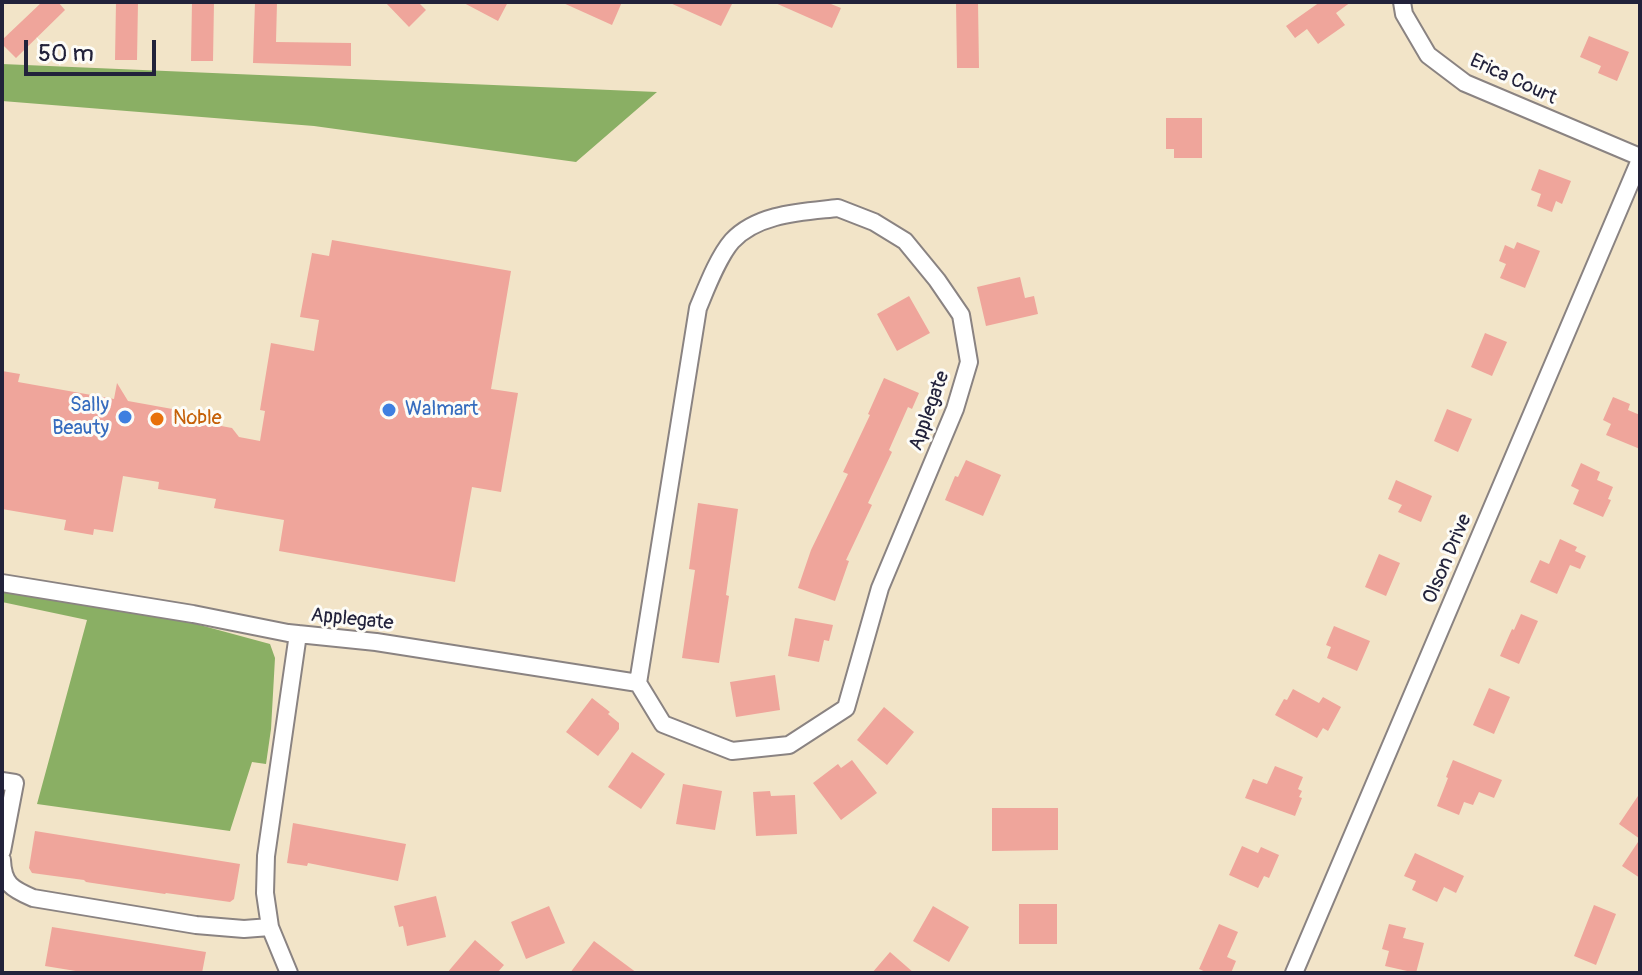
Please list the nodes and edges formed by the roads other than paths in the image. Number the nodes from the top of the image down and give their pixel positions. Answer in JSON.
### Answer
{"nodes":[{"id":1,"x":1402,"y":2,"type":"edge"},
{"id":2,"x":1640,"y":159,"type":"edge"},
{"id":3,"x":2,"y":583,"type":"edge"},
{"id":4,"x":298,"y":634,"type":"junction"},
{"id":5,"x":638,"y":683,"type":"junction"},
{"id":6,"x":8,"y":782,"type":"edge"},
{"id":7,"x":2,"y":851,"type":"edge"},
{"id":8,"x":2,"y":860,"type":"edge"},
{"id":9,"x":270,"y":927,"type":"junction"},
{"id":10,"x":289,"y":973,"type":"edge"},
{"id":11,"x":1294,"y":973,"type":"edge"}],
"edges":[{"from":1,"to":2,"type":"street","name":"Erica Court"},
{"from":2,"to":11,"type":"street","name":"Olson Drive"},
{"from":3,"to":4,"type":"street","name":"Applegate"},
{"from":4,"to":5,"type":"street","name":"Applegate"},
{"from":4,"to":9,"type":"street","name":"Applegate"},
{"from":5,"to":5,"type":"street","name":"Applegate"},
{"from":6,"to":7,"type":"street"},
{"from":8,"to":9,"type":"street"},
{"from":9,"to":10,"type":"street","name":"Applegate"}]}
